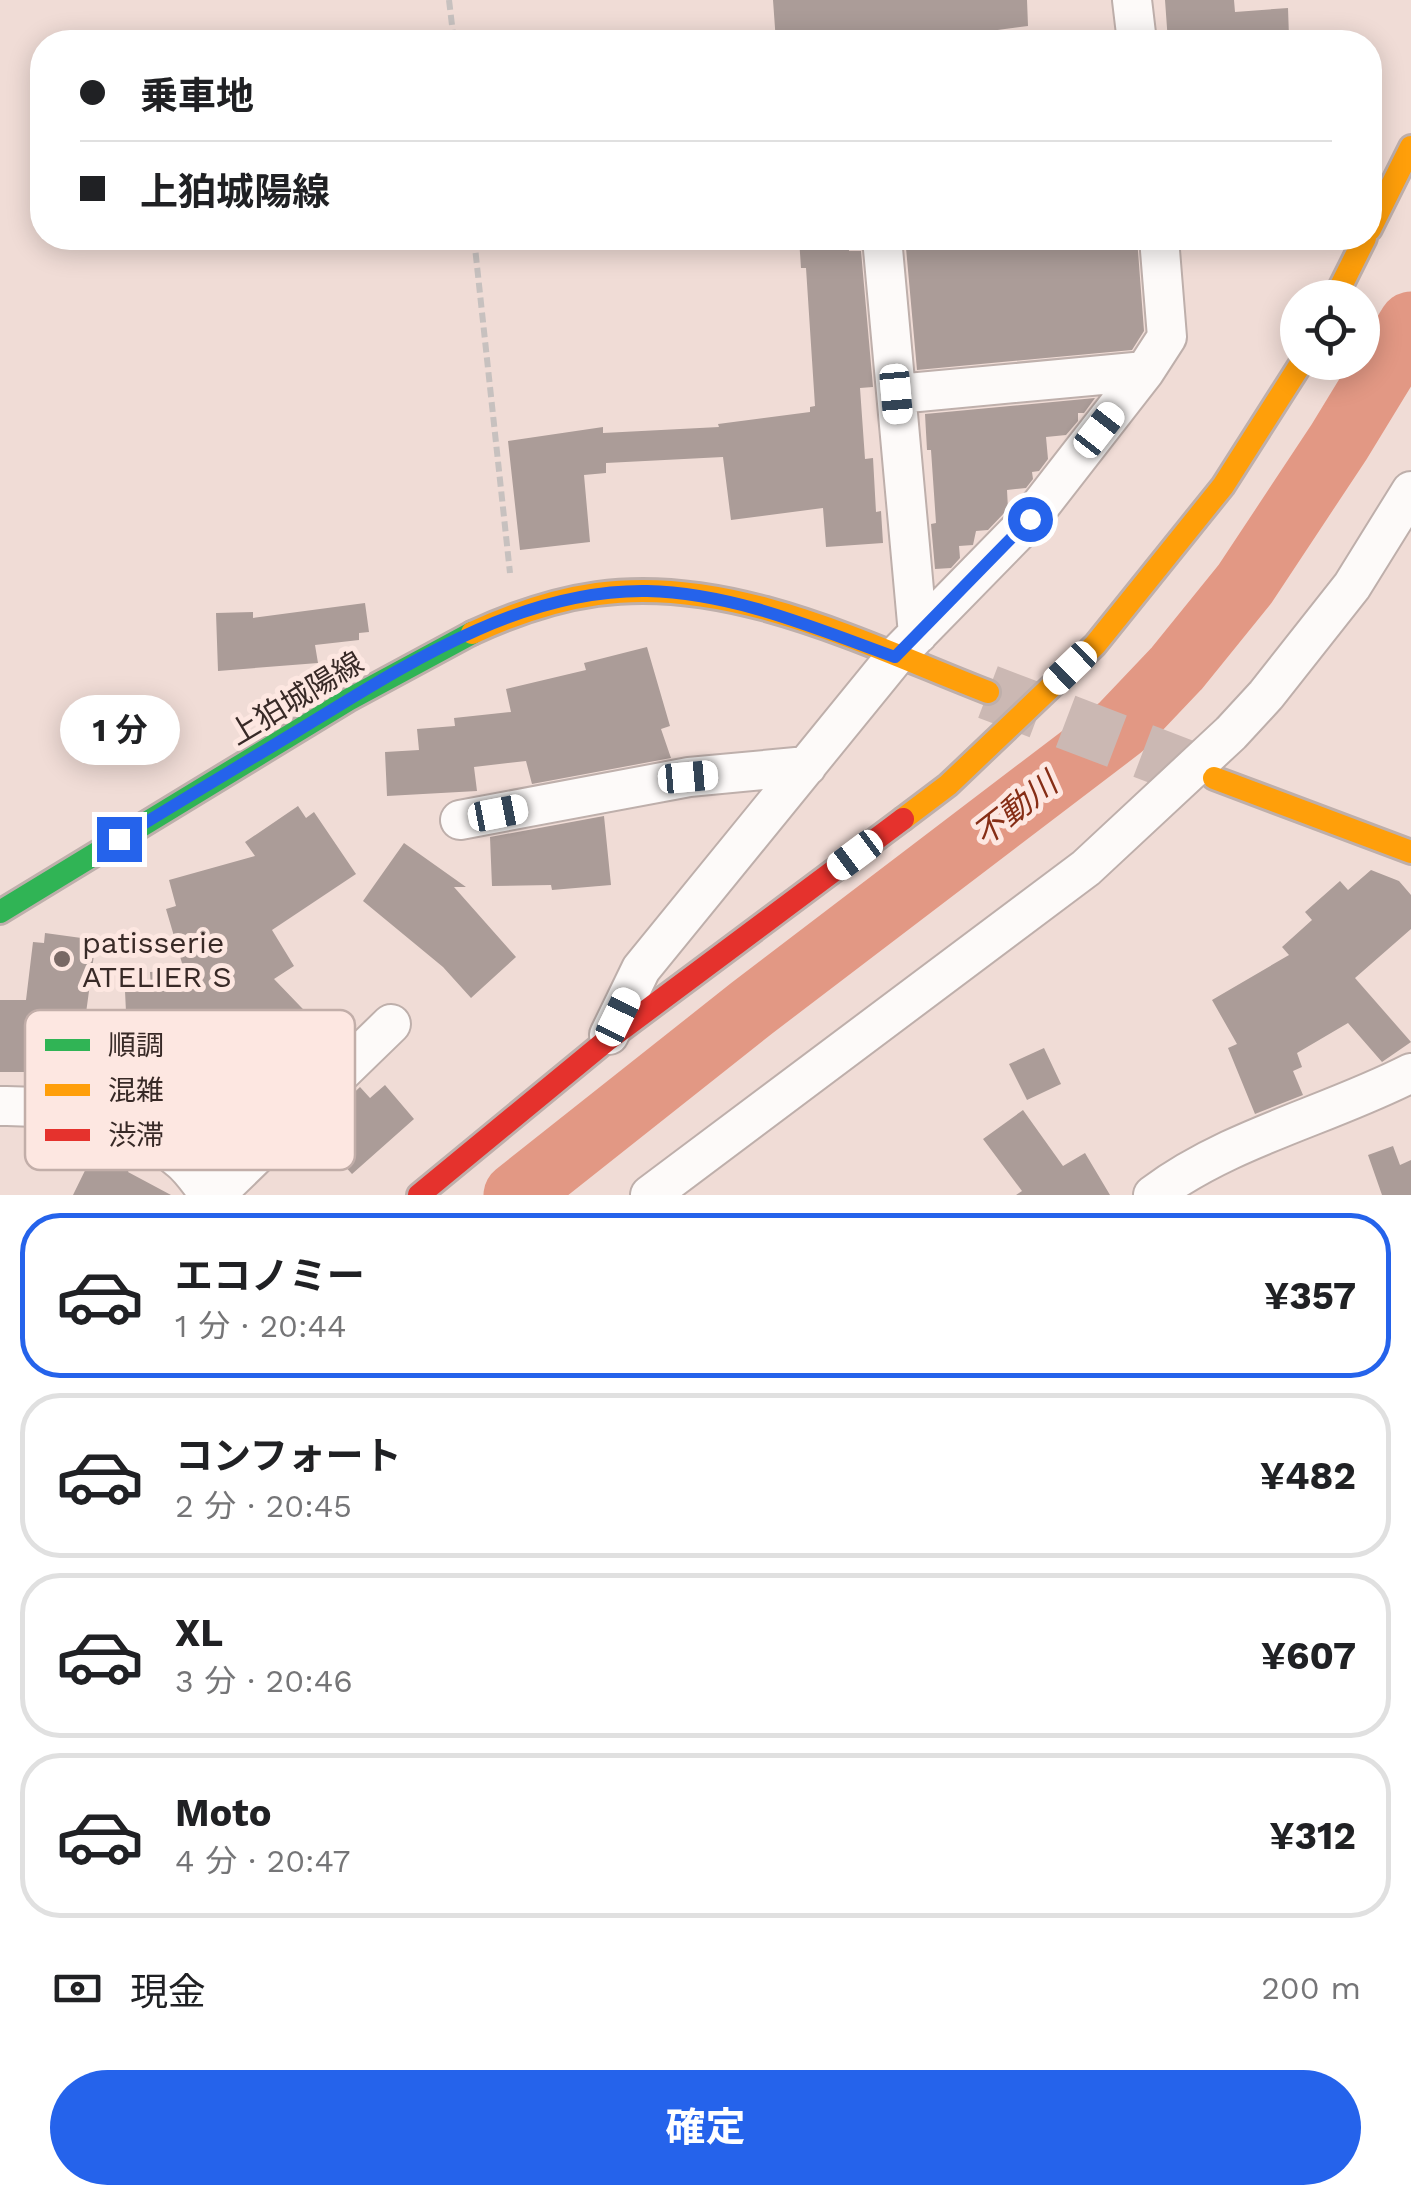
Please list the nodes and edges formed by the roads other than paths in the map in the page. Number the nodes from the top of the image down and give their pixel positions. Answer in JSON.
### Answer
{"nodes":[{"id":1,"x":1132,"y":0,"type":"edge"},
{"id":2,"x":1128,"y":30,"type":"edge"},
{"id":3,"x":1411,"y":147,"type":"edge"},
{"id":4,"x":1382,"y":204,"type":"edge"},
{"id":5,"x":883,"y":250,"type":"edge"},
{"id":6,"x":1160,"y":250,"type":"edge"},
{"id":7,"x":1360,"y":250,"type":"edge"},
{"id":8,"x":1344,"y":280,"type":"edge"},
{"id":9,"x":1145,"y":371,"type":"junction"},
{"id":10,"x":1291,"y":380,"type":"edge"},
{"id":11,"x":896,"y":394,"type":"junction"},
{"id":12,"x":1411,"y":491,"type":"edge"},
{"id":13,"x":907,"y":646,"type":"junction"},
{"id":14,"x":988,"y":692,"type":"tunnel mouth"},
{"id":15,"x":807,"y":766,"type":"junction"},
{"id":16,"x":1214,"y":778,"type":"tunnel mouth"},
{"id":17,"x":460,"y":820,"type":"dead end"},
{"id":18,"x":1411,"y":852,"type":"edge"},
{"id":19,"x":0,"y":912,"type":"edge"},
{"id":20,"x":390,"y":1024,"type":"dead end"},
{"id":21,"x":606,"y":1042,"type":"junction"},
{"id":22,"x":355,"y":1058,"type":"edge"},
{"id":23,"x":1411,"y":1073,"type":"edge"},
{"id":24,"x":0,"y":1106,"type":"edge"},
{"id":25,"x":25,"y":1107,"type":"edge"},
{"id":26,"x":190,"y":1170,"type":"edge"},
{"id":27,"x":238,"y":1170,"type":"edge"},
{"id":28,"x":212,"y":1195,"type":"edge"},
{"id":29,"x":419,"y":1195,"type":"edge"},
{"id":30,"x":650,"y":1195,"type":"edge"},
{"id":31,"x":1153,"y":1195,"type":"edge"}],
"edges":[{"from":1,"to":2,"type":"street"},
{"from":3,"to":4,"type":"street"},
{"from":5,"to":11,"type":"street"},
{"from":6,"to":9,"type":"street"},
{"from":7,"to":8,"type":"street"},
{"from":9,"to":11,"type":"street"},
{"from":9,"to":13,"type":"street"},
{"from":10,"to":21,"type":"street"},
{"from":11,"to":13,"type":"street"},
{"from":12,"to":30,"type":"street"},
{"from":13,"to":14,"type":"street","name":"上狛城陽線"},
{"from":13,"to":15,"type":"street"},
{"from":13,"to":19,"type":"street","name":"上狛城陽線"},
{"from":15,"to":17,"type":"street"},
{"from":15,"to":21,"type":"street"},
{"from":16,"to":18,"type":"street"},
{"from":20,"to":22,"type":"street"},
{"from":21,"to":29,"type":"street"},
{"from":23,"to":31,"type":"street"},
{"from":24,"to":25,"type":"street"},
{"from":26,"to":28,"type":"street"},
{"from":27,"to":28,"type":"street"}]}
